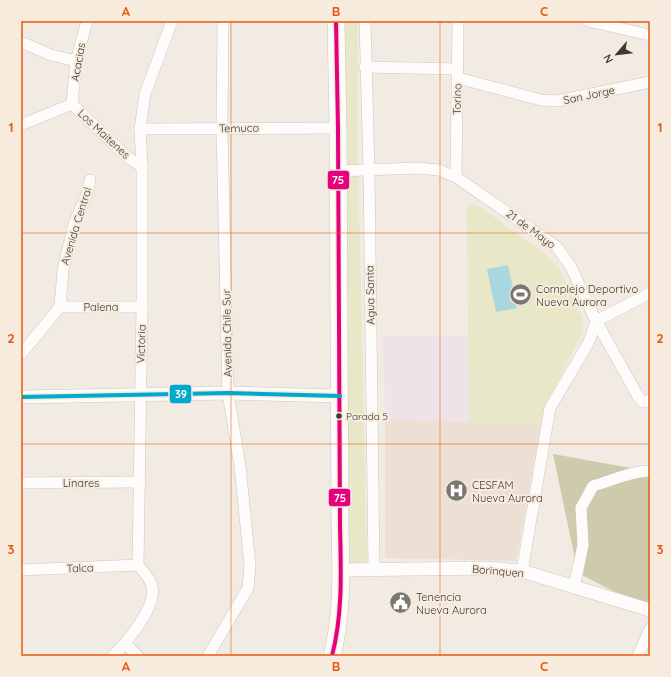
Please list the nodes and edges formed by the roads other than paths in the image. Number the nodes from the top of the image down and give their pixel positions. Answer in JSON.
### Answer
{"nodes":[{"id":1,"x":87,"y":21,"type":"edge"},
{"id":2,"x":172,"y":21,"type":"edge"},
{"id":3,"x":223,"y":21,"type":"edge"},
{"id":4,"x":336,"y":21,"type":"edge"},
{"id":5,"x":365,"y":21,"type":"edge"},
{"id":6,"x":458,"y":21,"type":"edge"},
{"id":7,"x":588,"y":21,"type":"edge"},
{"id":8,"x":650,"y":35,"type":"edge"},
{"id":9,"x":21,"y":42,"type":"edge"},
{"id":10,"x":76,"y":61,"type":"junction"},
{"id":11,"x":365,"y":67,"type":"junction"},
{"id":12,"x":458,"y":73,"type":"junction"},
{"id":13,"x":650,"y":82,"type":"edge"},
{"id":14,"x":72,"y":104,"type":"junction"},
{"id":15,"x":21,"y":125,"type":"edge"},
{"id":16,"x":338,"y":128,"type":"junction"},
{"id":17,"x":140,"y":129,"type":"junction"},
{"id":18,"x":222,"y":129,"type":"junction"},
{"id":19,"x":142,"y":167,"type":"junction"},
{"id":20,"x":369,"y":170,"type":"junction"},
{"id":21,"x":338,"y":171,"type":"junction"},
{"id":22,"x":456,"y":177,"type":"junction"},
{"id":23,"x":90,"y":180,"type":"dead end"},
{"id":24,"x":650,"y":293,"type":"edge"},
{"id":25,"x":60,"y":307,"type":"junction"},
{"id":26,"x":142,"y":307,"type":"junction"},
{"id":27,"x":596,"y":321,"type":"junction"},
{"id":28,"x":21,"y":354,"type":"edge"},
{"id":29,"x":228,"y":393,"type":"junction"},
{"id":30,"x":140,"y":394,"type":"junction"},
{"id":31,"x":340,"y":396,"type":"junction"},
{"id":32,"x":21,"y":397,"type":"edge"},
{"id":33,"x":650,"y":400,"type":"edge"},
{"id":34,"x":650,"y":471,"type":"edge"},
{"id":35,"x":140,"y":482,"type":"junction"},
{"id":36,"x":21,"y":483,"type":"edge"},
{"id":37,"x":138,"y":565,"type":"junction"},
{"id":38,"x":21,"y":570,"type":"edge"},
{"id":39,"x":341,"y":570,"type":"junction"},
{"id":40,"x":374,"y":570,"type":"junction"},
{"id":41,"x":522,"y":571,"type":"junction"},
{"id":42,"x":574,"y":588,"type":"junction"},
{"id":43,"x":650,"y":610,"type":"edge"},
{"id":44,"x":650,"y":628,"type":"edge"},
{"id":45,"x":125,"y":644,"type":"junction"},
{"id":46,"x":113,"y":656,"type":"edge"},
{"id":47,"x":138,"y":656,"type":"edge"},
{"id":48,"x":208,"y":656,"type":"edge"},
{"id":49,"x":332,"y":656,"type":"edge"},
{"id":50,"x":638,"y":656,"type":"edge"}],
"edges":[{"from":1,"to":10,"type":"street","name":"Acacias"},
{"from":2,"to":17,"type":"street","name":"Victoria"},
{"from":3,"to":18,"type":"street","name":"Avenida Chile Sur"},
{"from":4,"to":16,"type":"main road"},
{"from":5,"to":11,"type":"street","name":"Agua Santa"},
{"from":6,"to":12,"type":"street","name":"Torino"},
{"from":7,"to":8,"type":"street"},
{"from":9,"to":10,"type":"street"},
{"from":10,"to":14,"type":"street","name":"Acacias"},
{"from":11,"to":12,"type":"street","name":"San Jorge"},
{"from":11,"to":20,"type":"street","name":"Agua Santa"},
{"from":12,"to":13,"type":"street","name":"San Jorge"},
{"from":12,"to":22,"type":"street","name":"Torino"},
{"from":14,"to":15,"type":"street","name":"Los Maitenes"},
{"from":14,"to":19,"type":"street","name":"Los Maitenes"},
{"from":16,"to":18,"type":"street","name":"Temuco"},
{"from":16,"to":21,"type":"main road"},
{"from":17,"to":18,"type":"street","name":"Temuco"},
{"from":17,"to":19,"type":"street","name":"Victoria"},
{"from":18,"to":29,"type":"street","name":"Avenida Chile Sur"},
{"from":19,"to":26,"type":"street","name":"Victoria"},
{"from":20,"to":21,"type":"street","name":"21 de Mayo"},
{"from":20,"to":22,"type":"street","name":"21 de Mayo"},
{"from":20,"to":40,"type":"street","name":"Agua Santa"},
{"from":21,"to":31,"type":"main road"},
{"from":22,"to":27,"type":"street","name":"21 de Mayo"},
{"from":23,"to":25,"type":"street","name":"Avenida Central"},
{"from":24,"to":27,"type":"street"},
{"from":25,"to":26,"type":"street","name":"Palena"},
{"from":25,"to":28,"type":"street"},
{"from":26,"to":30,"type":"street","name":"Victoria"},
{"from":27,"to":33,"type":"street","name":"21 de Mayo"},
{"from":27,"to":41,"type":"street"},
{"from":29,"to":30,"type":"street"},
{"from":29,"to":31,"type":"street"},
{"from":29,"to":48,"type":"street","name":"Avenida Chile Sur"},
{"from":30,"to":32,"type":"street"},
{"from":30,"to":35,"type":"street","name":"Victoria"},
{"from":31,"to":39,"type":"main road"},
{"from":34,"to":42,"type":"street"},
{"from":35,"to":36,"type":"street","name":"Linares"},
{"from":35,"to":37,"type":"street","name":"Victoria"},
{"from":37,"to":38,"type":"street","name":"Talca"},
{"from":37,"to":45,"type":"street"},
{"from":39,"to":40,"type":"street","name":"Borinquen"},
{"from":39,"to":49,"type":"main road"},
{"from":40,"to":41,"type":"street","name":"Borinquen"},
{"from":41,"to":42,"type":"street","name":"Borinquen"},
{"from":42,"to":43,"type":"street","name":"Borinquen"},
{"from":44,"to":50,"type":"street"},
{"from":45,"to":46,"type":"street"},
{"from":45,"to":47,"type":"street"}]}
